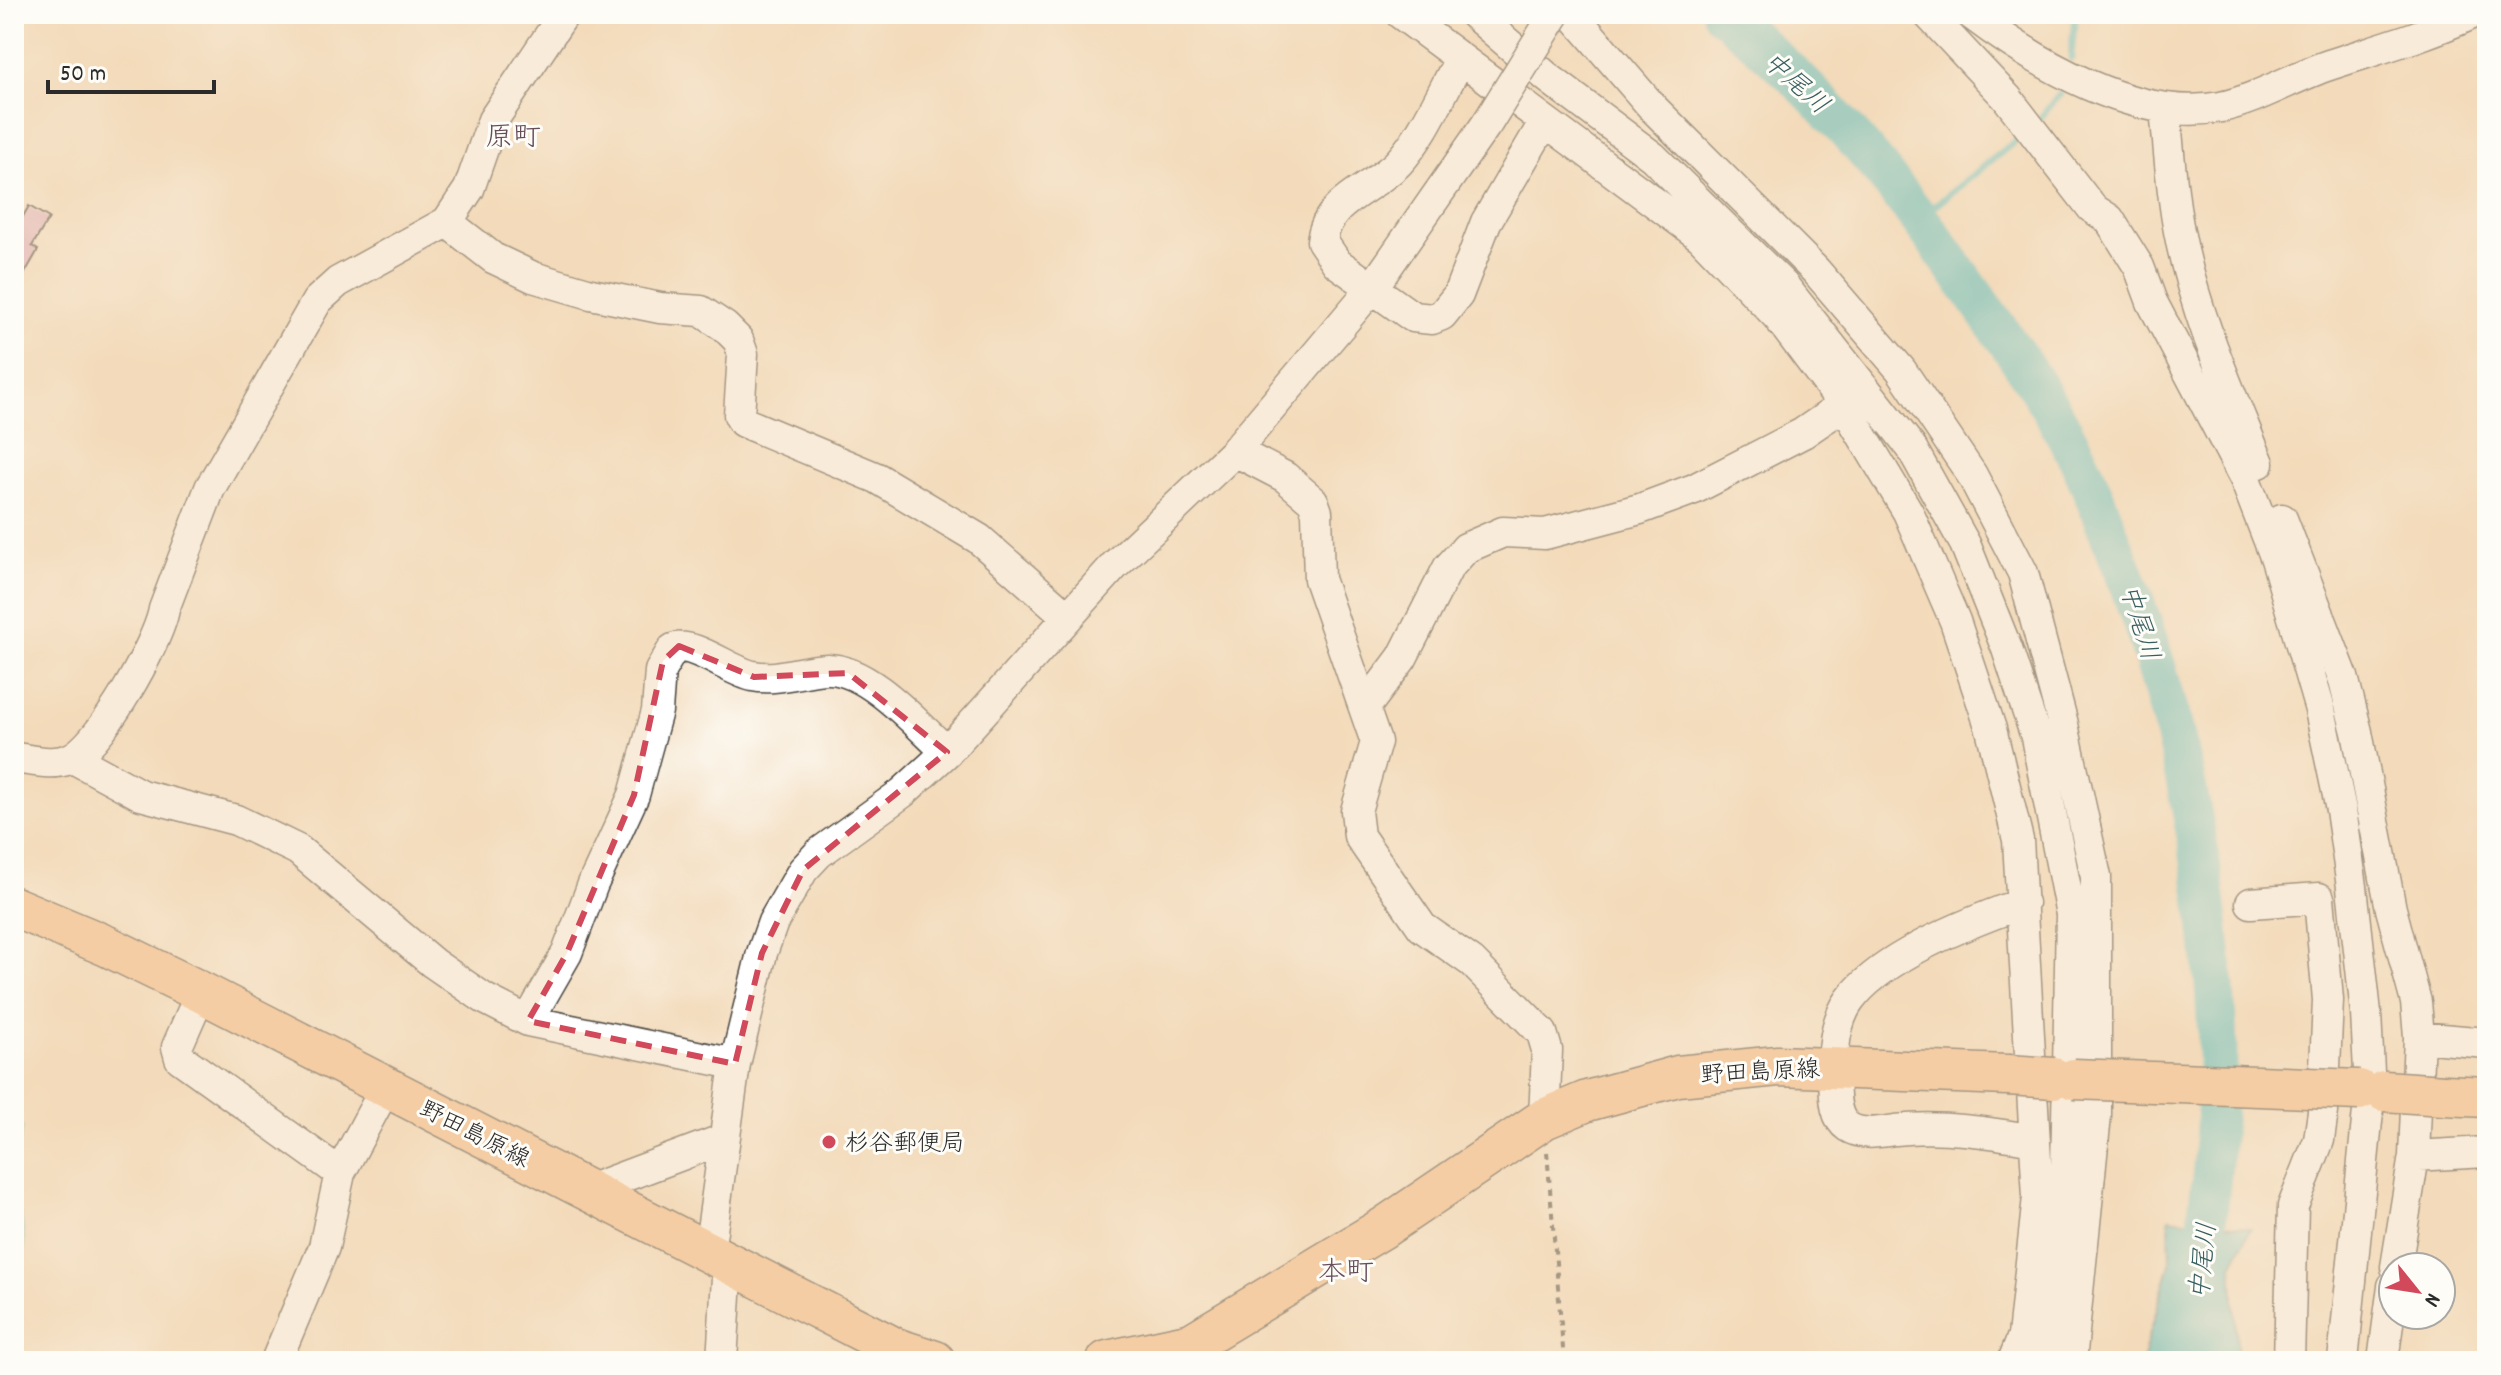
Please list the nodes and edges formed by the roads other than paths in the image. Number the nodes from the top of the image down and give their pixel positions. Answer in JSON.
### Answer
{"nodes":[{"id":1,"x":564,"y":14,"type":"edge"},
{"id":2,"x":1401,"y":14,"type":"edge"},
{"id":3,"x":1474,"y":14,"type":"edge"},
{"id":4,"x":1555,"y":14,"type":"edge"},
{"id":5,"x":1572,"y":14,"type":"edge"},
{"id":6,"x":1928,"y":14,"type":"edge"},
{"id":7,"x":1971,"y":14,"type":"edge"},
{"id":8,"x":2472,"y":14,"type":"edge"},
{"id":9,"x":1460,"y":60,"type":"junction"},
{"id":10,"x":2165,"y":108,"type":"junction"},
{"id":11,"x":1545,"y":121,"type":"junction"},
{"id":12,"x":447,"y":222,"type":"junction"},
{"id":13,"x":1373,"y":287,"type":"junction"},
{"id":14,"x":1844,"y":405,"type":"junction"},
{"id":15,"x":1235,"y":451,"type":"junction"},
{"id":16,"x":1068,"y":617,"type":"junction"},
{"id":17,"x":1366,"y":706,"type":"junction"},
{"id":18,"x":947,"y":752,"type":"junction"},
{"id":19,"x":14,"y":758,"type":"edge"},
{"id":20,"x":73,"y":758,"type":"junction"},
{"id":21,"x":2023,"y":903,"type":"junction"},
{"id":22,"x":2251,"y":903,"type":"dead end"},
{"id":23,"x":14,"y":907,"type":"edge"},
{"id":24,"x":201,"y":992,"type":"junction"},
{"id":25,"x":528,"y":1021,"type":"junction"},
{"id":26,"x":2419,"y":1037,"type":"junction"},
{"id":27,"x":2487,"y":1043,"type":"edge"},
{"id":28,"x":735,"y":1064,"type":"junction"},
{"id":29,"x":1833,"y":1068,"type":"junction"},
{"id":30,"x":2065,"y":1078,"type":"junction"},
{"id":31,"x":386,"y":1087,"type":"junction"},
{"id":32,"x":2371,"y":1091,"type":"junction"},
{"id":33,"x":2487,"y":1097,"type":"edge"},
{"id":34,"x":1544,"y":1119,"type":"junction"},
{"id":35,"x":724,"y":1139,"type":"junction"},
{"id":36,"x":2034,"y":1140,"type":"junction"},
{"id":37,"x":2487,"y":1152,"type":"edge"},
{"id":38,"x":2414,"y":1156,"type":"junction"},
{"id":39,"x":340,"y":1173,"type":"junction"},
{"id":40,"x":588,"y":1190,"type":"junction"},
{"id":41,"x":2399,"y":1251,"type":"edge"},
{"id":42,"x":718,"y":1257,"type":"junction"},
{"id":43,"x":2387,"y":1331,"type":"edge"},
{"id":44,"x":276,"y":1361,"type":"edge"},
{"id":45,"x":722,"y":1361,"type":"edge"},
{"id":46,"x":935,"y":1361,"type":"edge"},
{"id":47,"x":1107,"y":1361,"type":"edge"},
{"id":48,"x":2013,"y":1361,"type":"edge"},
{"id":49,"x":2042,"y":1361,"type":"edge"},
{"id":50,"x":2071,"y":1361,"type":"edge"},
{"id":51,"x":2289,"y":1361,"type":"edge"},
{"id":52,"x":2343,"y":1361,"type":"edge"},
{"id":53,"x":2383,"y":1361,"type":"edge"}],
"edges":[{"from":1,"to":12,"type":"street"},
{"from":2,"to":9,"type":"street"},
{"from":3,"to":30,"type":"street"},
{"from":4,"to":13,"type":"street","bridge":true},
{"from":5,"to":50,"type":"street"},
{"from":6,"to":32,"type":"street"},
{"from":7,"to":10,"type":"street"},
{"from":8,"to":10,"type":"street"},
{"from":9,"to":11,"type":"street"},
{"from":9,"to":13,"type":"street"},
{"from":10,"to":26,"type":"street"},
{"from":11,"to":13,"type":"street"},
{"from":11,"to":14,"type":"street"},
{"from":12,"to":16,"type":"street"},
{"from":12,"to":20,"type":"street"},
{"from":13,"to":15,"type":"street"},
{"from":14,"to":17,"type":"street"},
{"from":14,"to":21,"type":"street"},
{"from":15,"to":16,"type":"street"},
{"from":15,"to":17,"type":"street"},
{"from":16,"to":18,"type":"street"},
{"from":17,"to":34,"type":"street"},
{"from":18,"to":25,"type":"street"},
{"from":18,"to":28,"type":"street"},
{"from":19,"to":20,"type":"street"},
{"from":20,"to":25,"type":"street"},
{"from":21,"to":29,"type":"street"},
{"from":21,"to":36,"type":"street"},
{"from":22,"to":51,"type":"street"},
{"from":23,"to":24,"type":"main road","name":"野田島原線"},
{"from":24,"to":31,"type":"main road","name":"野田島原線"},
{"from":24,"to":39,"type":"street"},
{"from":25,"to":28,"type":"street"},
{"from":26,"to":27,"type":"street"},
{"from":26,"to":38,"type":"street"},
{"from":28,"to":35,"type":"street"},
{"from":29,"to":30,"type":"main road","name":"野田島原線","bridge":true},
{"from":29,"to":34,"type":"main road","name":"野田島原線"},
{"from":29,"to":36,"type":"street"},
{"from":30,"to":32,"type":"main road","name":"野田島原線","bridge":true},
{"from":30,"to":49,"type":"street"},
{"from":31,"to":39,"type":"street"},
{"from":31,"to":40,"type":"main road","name":"野田島原線"},
{"from":32,"to":33,"type":"main road","name":"野田島原線","bridge":true},
{"from":32,"to":52,"type":"street"},
{"from":34,"to":47,"type":"main road","name":"野田島原線"},
{"from":35,"to":40,"type":"street"},
{"from":35,"to":42,"type":"street"},
{"from":36,"to":48,"type":"street"},
{"from":37,"to":38,"type":"street"},
{"from":38,"to":41,"type":"street"},
{"from":39,"to":44,"type":"street"},
{"from":40,"to":42,"type":"main road","name":"野田島原線"},
{"from":42,"to":45,"type":"street"},
{"from":42,"to":46,"type":"main road","name":"野田島原線"},
{"from":43,"to":53,"type":"street"}]}
